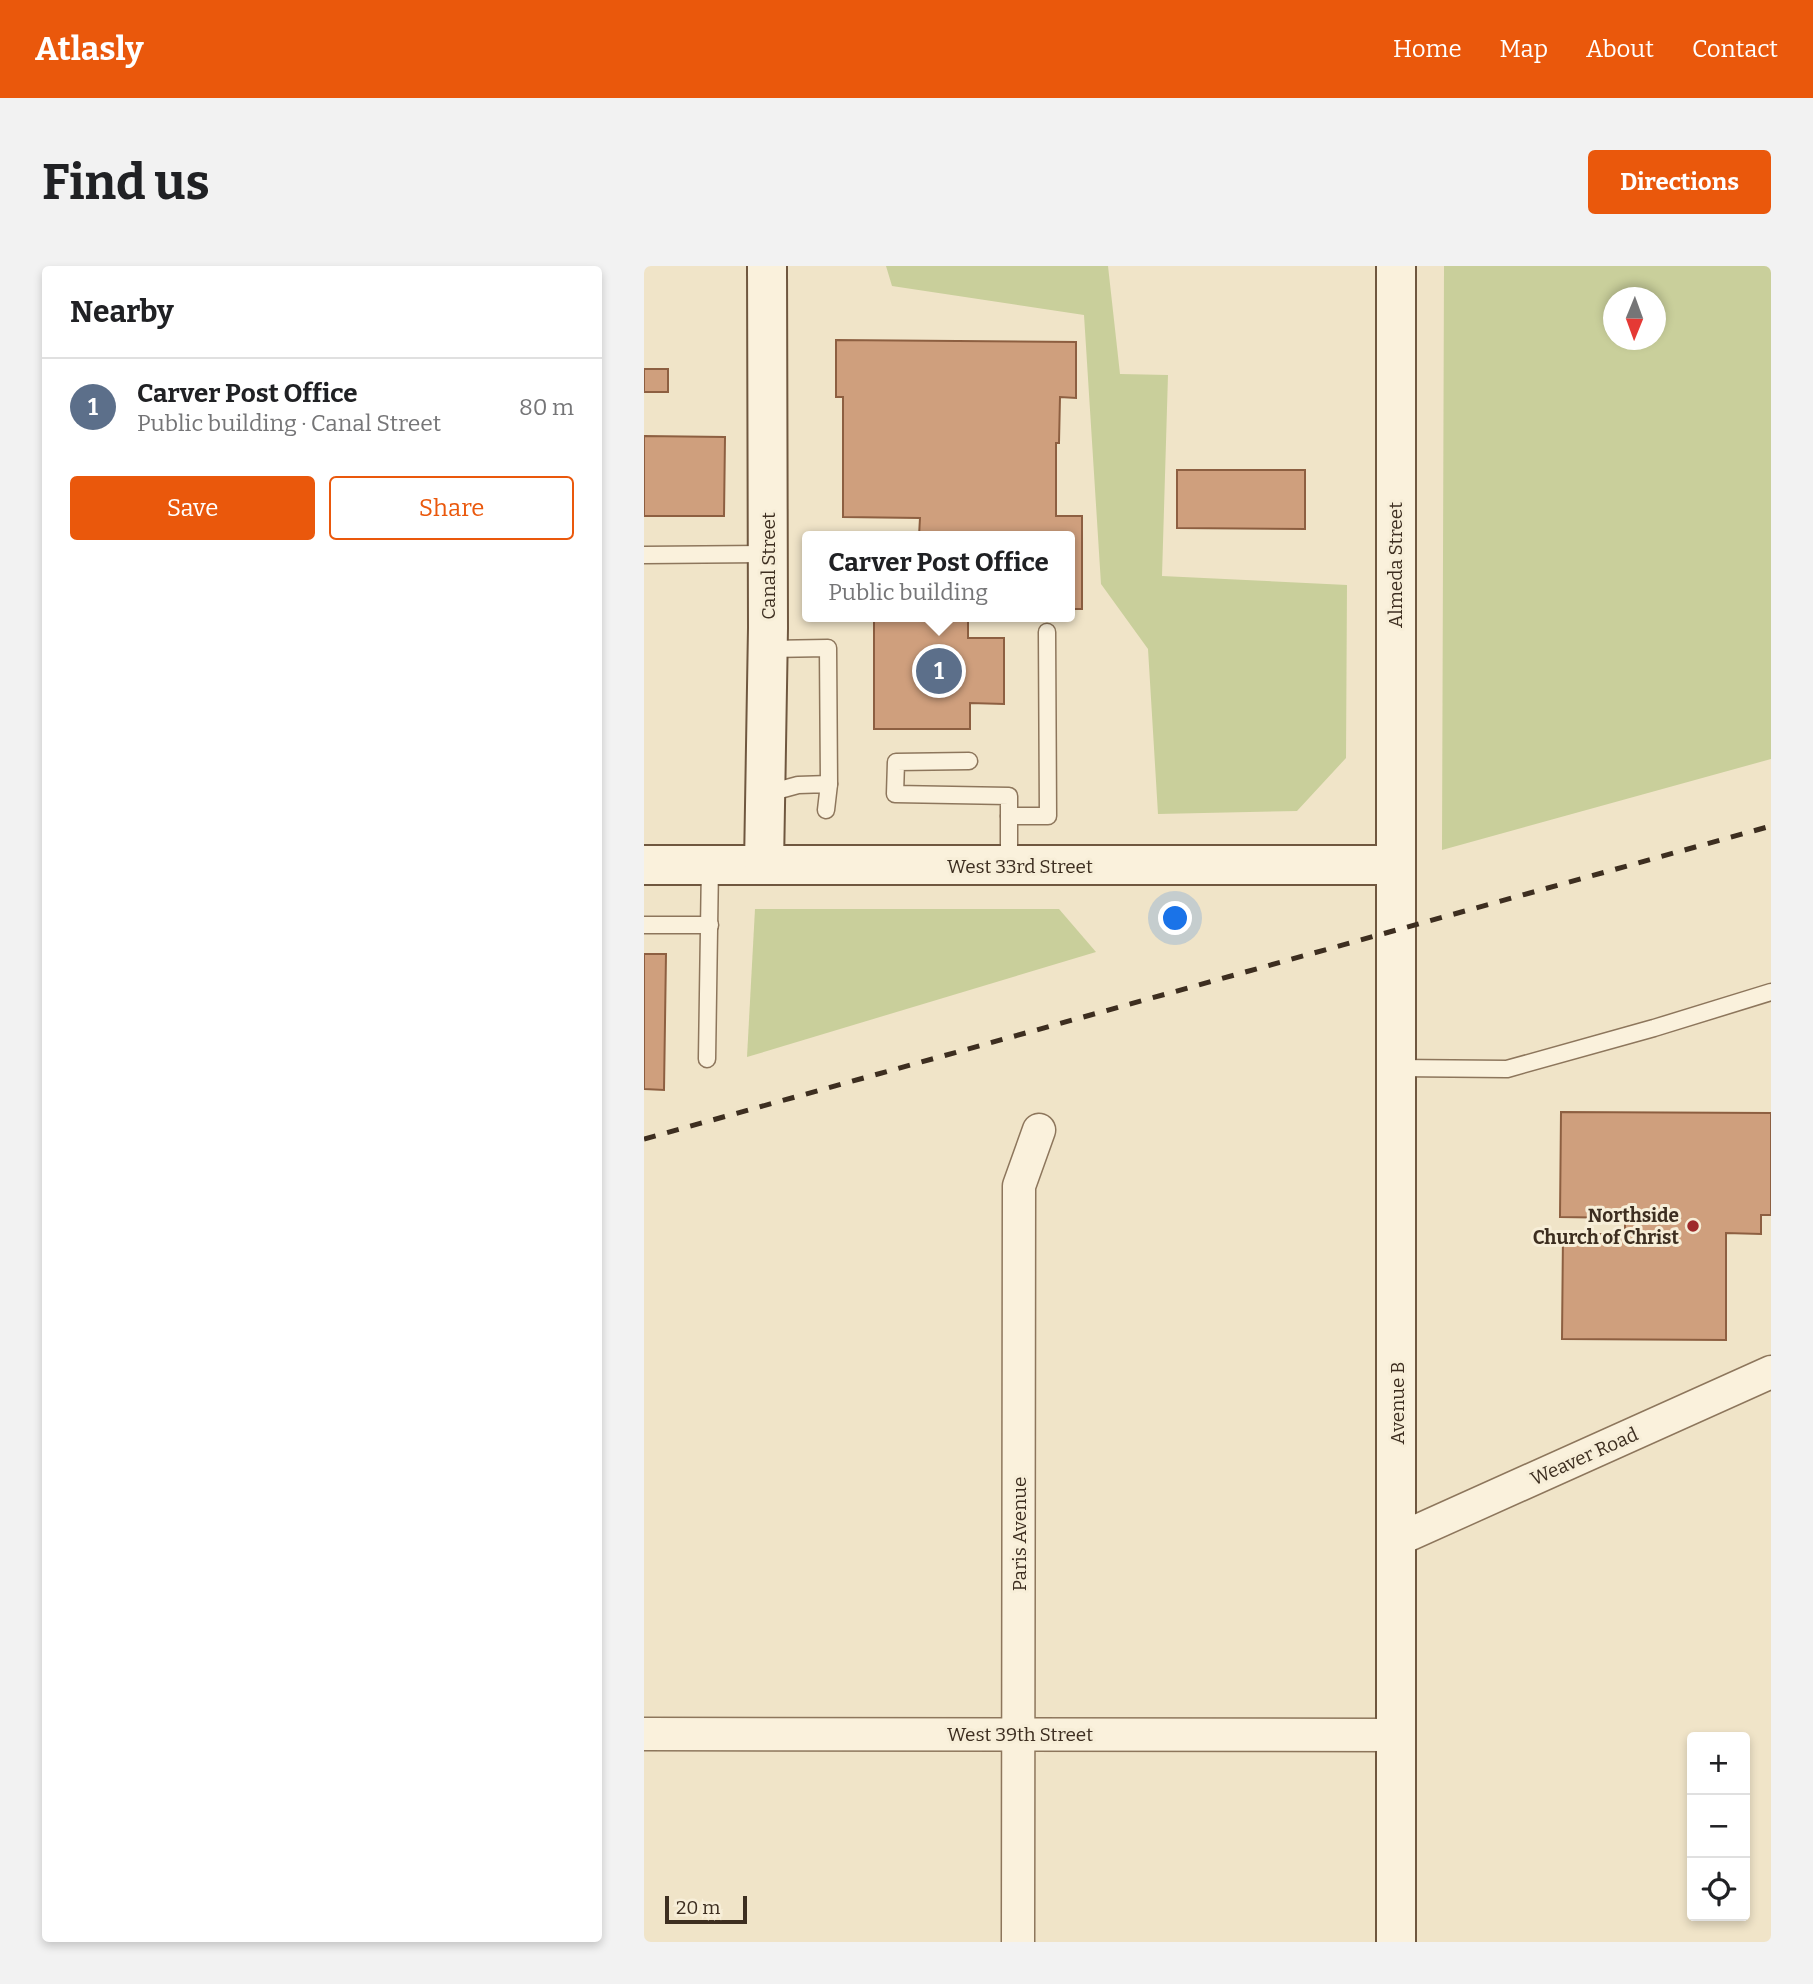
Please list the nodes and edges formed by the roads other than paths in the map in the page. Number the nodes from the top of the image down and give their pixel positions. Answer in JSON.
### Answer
{"nodes":[{"id":1,"x":766,"y":266,"type":"edge"},
{"id":2,"x":1396,"y":266,"type":"edge"},
{"id":3,"x":767,"y":554,"type":"junction"},
{"id":4,"x":644,"y":555,"type":"edge"},
{"id":5,"x":1046,"y":632,"type":"dead end"},
{"id":6,"x":768,"y":649,"type":"junction"},
{"id":7,"x":970,"y":761,"type":"dead end"},
{"id":8,"x":829,"y":784,"type":"junction"},
{"id":9,"x":765,"y":794,"type":"junction"},
{"id":10,"x":826,"y":810,"type":"dead end"},
{"id":11,"x":1009,"y":816,"type":"junction"},
{"id":12,"x":644,"y":865,"type":"edge"},
{"id":13,"x":710,"y":865,"type":"junction"},
{"id":14,"x":764,"y":865,"type":"junction"},
{"id":15,"x":1395,"y":865,"type":"junction"},
{"id":16,"x":1009,"y":866,"type":"junction"},
{"id":17,"x":644,"y":925,"type":"edge"},
{"id":18,"x":710,"y":925,"type":"junction"},
{"id":19,"x":1771,"y":992,"type":"edge"},
{"id":20,"x":707,"y":1059,"type":"dead end"},
{"id":21,"x":1397,"y":1068,"type":"junction"},
{"id":22,"x":1039,"y":1130,"type":"dead end"},
{"id":23,"x":1767,"y":1383,"type":"edge"},
{"id":24,"x":1397,"y":1540,"type":"junction"},
{"id":25,"x":644,"y":1734,"type":"edge"},
{"id":26,"x":1019,"y":1734,"type":"junction"},
{"id":27,"x":1395,"y":1735,"type":"junction"},
{"id":28,"x":1018,"y":1942,"type":"edge"},
{"id":29,"x":1396,"y":1942,"type":"edge"}],
"edges":[{"from":1,"to":3,"type":"street","name":"Canal Street"},
{"from":2,"to":15,"type":"street","name":"Almeda Street"},
{"from":3,"to":4,"type":"lane"},
{"from":3,"to":6,"type":"street","name":"Canal Street"},
{"from":5,"to":11,"type":"lane"},
{"from":6,"to":8,"type":"lane"},
{"from":6,"to":9,"type":"street","name":"Canal Street"},
{"from":7,"to":11,"type":"lane"},
{"from":8,"to":9,"type":"lane"},
{"from":8,"to":10,"type":"lane"},
{"from":9,"to":14,"type":"street","name":"Canal Street"},
{"from":11,"to":16,"type":"lane"},
{"from":12,"to":13,"type":"street","name":"West 33rd Street"},
{"from":13,"to":14,"type":"street","name":"West 33rd Street"},
{"from":13,"to":18,"type":"lane"},
{"from":14,"to":16,"type":"street","name":"West 33rd Street"},
{"from":15,"to":16,"type":"street","name":"West 33rd Street"},
{"from":15,"to":21,"type":"street","name":"Avenue B"},
{"from":17,"to":18,"type":"lane"},
{"from":18,"to":20,"type":"lane"},
{"from":19,"to":21,"type":"lane"},
{"from":21,"to":24,"type":"street","name":"Avenue B"},
{"from":22,"to":26,"type":"street","name":"Paris Avenue"},
{"from":23,"to":24,"type":"street","name":"Weaver Road"},
{"from":24,"to":27,"type":"street","name":"Avenue B"},
{"from":25,"to":26,"type":"street","name":"West 39th Street"},
{"from":26,"to":27,"type":"street","name":"West 39th Street"},
{"from":26,"to":28,"type":"street","name":"Paris Avenue"},
{"from":27,"to":29,"type":"street","name":"Avenue B"}]}
